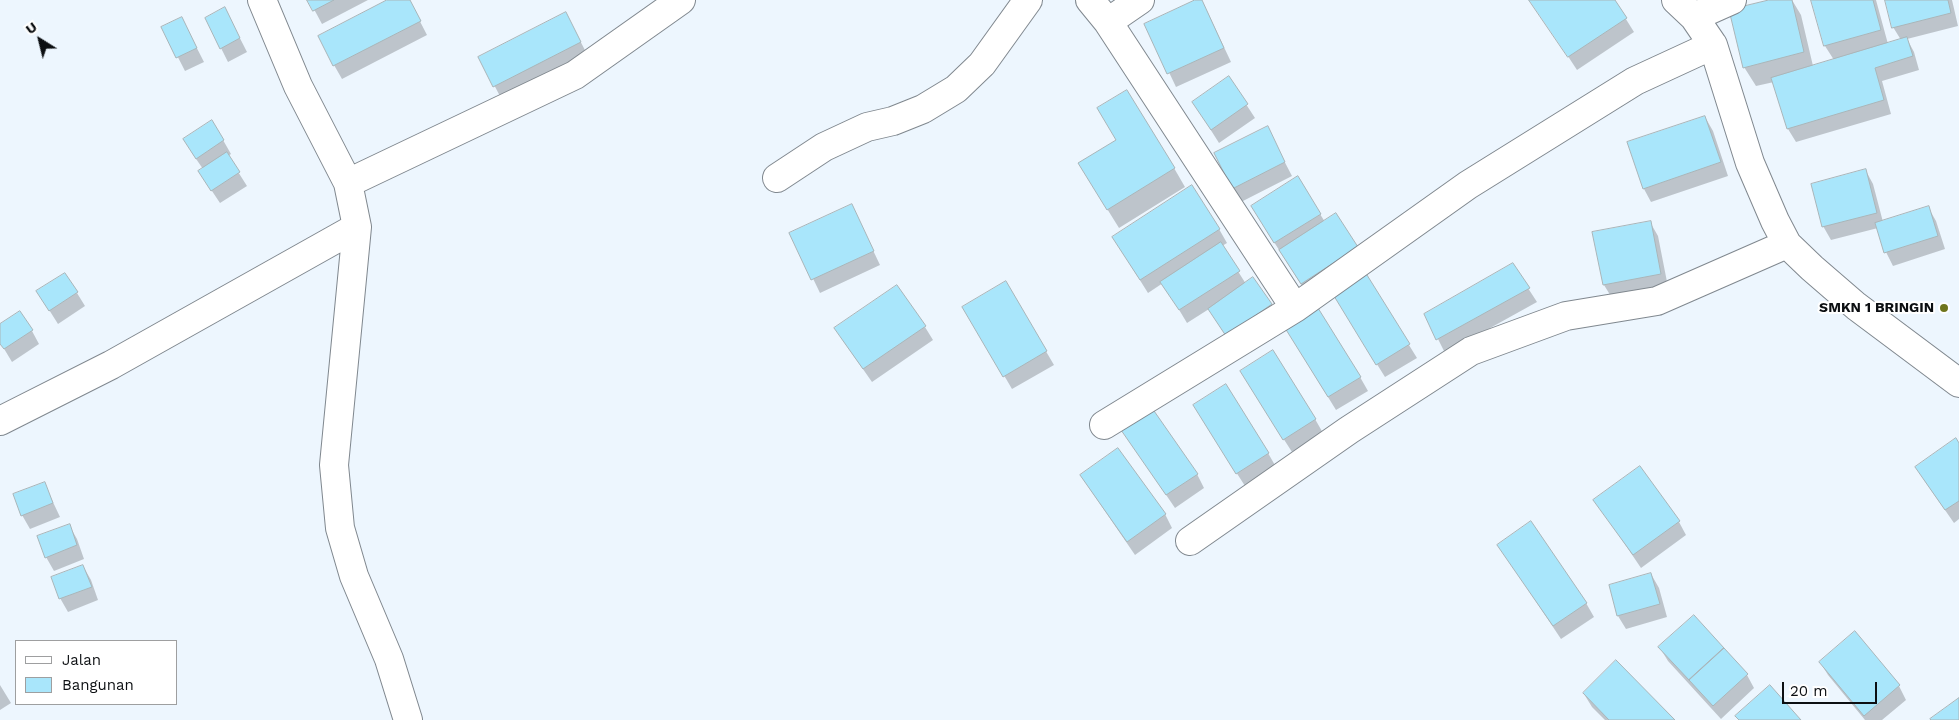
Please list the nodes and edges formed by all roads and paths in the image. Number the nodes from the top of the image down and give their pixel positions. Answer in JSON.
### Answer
{"nodes":[{"id":1,"x":262,"y":0,"type":"edge"},
{"id":2,"x":681,"y":0,"type":"edge"},
{"id":3,"x":1028,"y":0,"type":"edge"},
{"id":4,"x":1090,"y":0,"type":"edge"},
{"id":5,"x":1140,"y":0,"type":"edge"},
{"id":6,"x":1732,"y":0,"type":"edge"},
{"id":7,"x":1685,"y":8,"type":"edge"},
{"id":8,"x":1108,"y":22,"type":"junction"},
{"id":9,"x":1713,"y":45,"type":"junction"},
{"id":10,"x":777,"y":178,"type":"dead end"},
{"id":11,"x":348,"y":183,"type":"junction"},
{"id":12,"x":357,"y":227,"type":"junction"},
{"id":13,"x":1787,"y":244,"type":"junction"},
{"id":14,"x":1295,"y":308,"type":"junction"},
{"id":15,"x":1959,"y":382,"type":"edge"},
{"id":16,"x":0,"y":421,"type":"edge"},
{"id":17,"x":1104,"y":425,"type":"dead end"},
{"id":18,"x":1190,"y":541,"type":"dead end"},
{"id":19,"x":408,"y":720,"type":"edge"}],
"edges":[{"from":1,"to":11,"type":"street"},
{"from":2,"to":11,"type":"street"},
{"from":3,"to":10,"type":"street"},
{"from":4,"to":8,"type":"street"},
{"from":5,"to":8,"type":"street"},
{"from":6,"to":7,"type":"street"},
{"from":7,"to":9,"type":"street"},
{"from":8,"to":14,"type":"street"},
{"from":9,"to":13,"type":"street"},
{"from":9,"to":14,"type":"street"},
{"from":11,"to":12,"type":"street"},
{"from":12,"to":16,"type":"street"},
{"from":12,"to":19,"type":"street"},
{"from":13,"to":15,"type":"street"},
{"from":13,"to":18,"type":"street"},
{"from":14,"to":17,"type":"street"}]}
